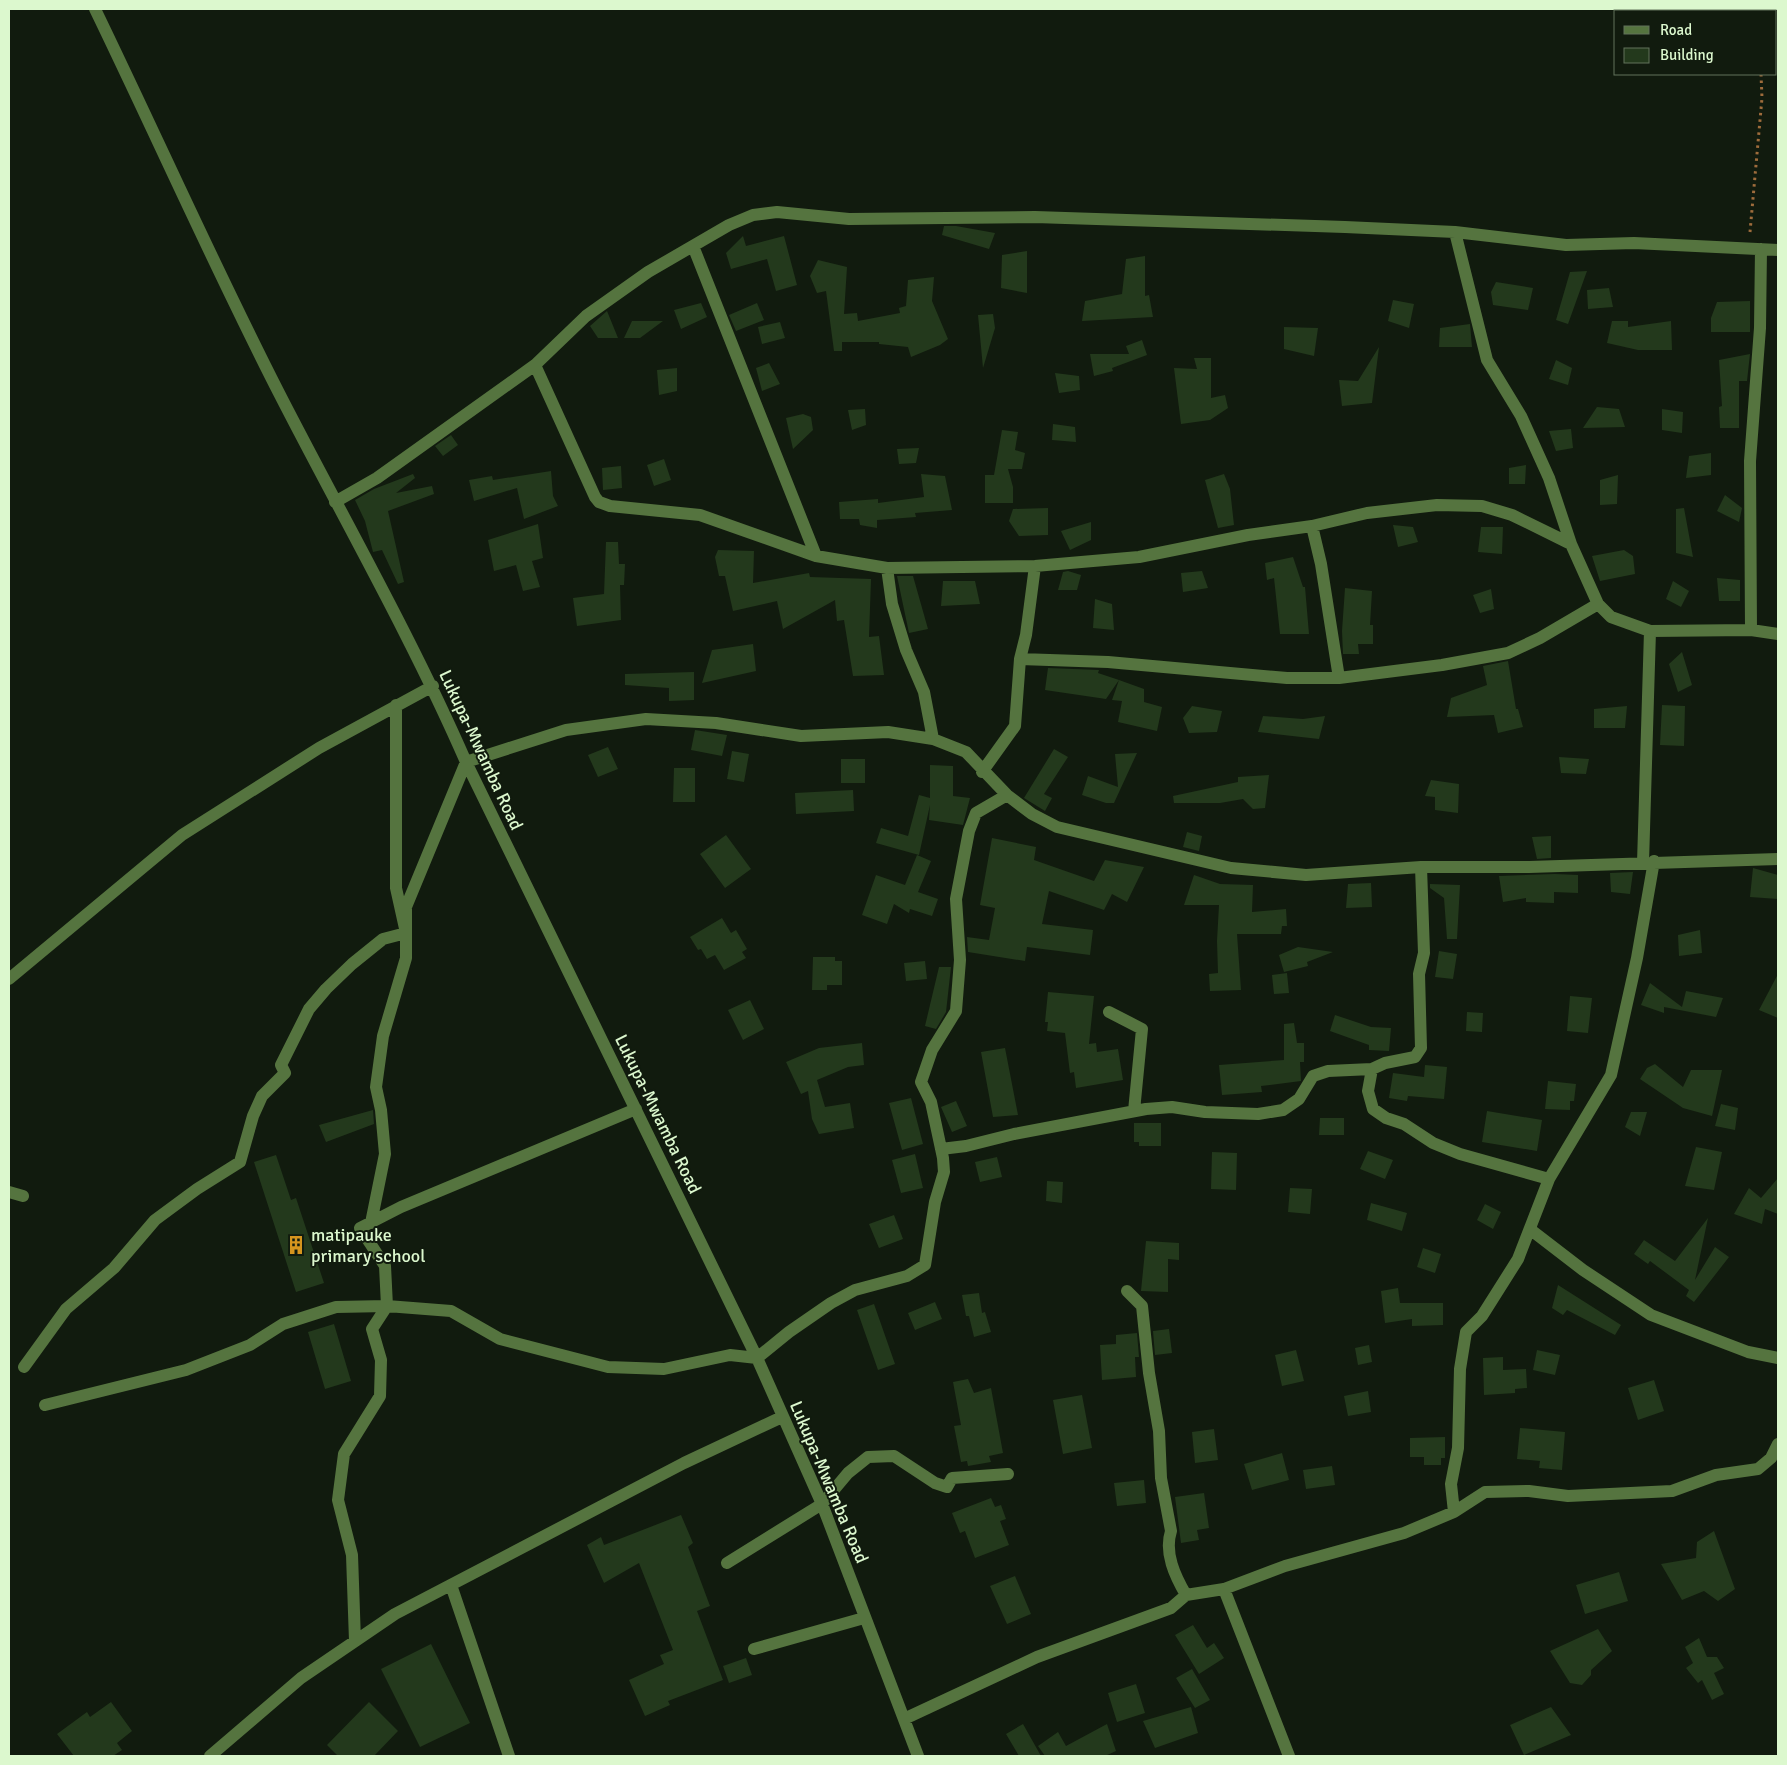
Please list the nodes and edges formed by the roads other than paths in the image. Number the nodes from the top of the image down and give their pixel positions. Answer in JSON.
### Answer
{"nodes":[{"id":1,"x":95,"y":9,"type":"edge"},
{"id":2,"x":1456,"y":232,"type":"junction"},
{"id":3,"x":692,"y":246,"type":"junction"},
{"id":4,"x":1755,"y":248,"type":"junction"},
{"id":5,"x":1778,"y":250,"type":"edge"},
{"id":6,"x":535,"y":365,"type":"junction"},
{"id":7,"x":335,"y":502,"type":"junction"},
{"id":8,"x":1312,"y":526,"type":"junction"},
{"id":9,"x":1571,"y":544,"type":"junction"},
{"id":10,"x":816,"y":556,"type":"junction"},
{"id":11,"x":1035,"y":566,"type":"junction"},
{"id":12,"x":887,"y":568,"type":"junction"},
{"id":13,"x":1598,"y":604,"type":"junction"},
{"id":14,"x":1751,"y":630,"type":"junction"},
{"id":15,"x":1650,"y":631,"type":"junction"},
{"id":16,"x":1778,"y":634,"type":"edge"},
{"id":17,"x":1020,"y":659,"type":"junction"},
{"id":18,"x":1339,"y":678,"type":"junction"},
{"id":19,"x":433,"y":686,"type":"junction"},
{"id":20,"x":396,"y":705,"type":"junction"},
{"id":21,"x":933,"y":739,"type":"junction"},
{"id":22,"x":466,"y":762,"type":"junction"},
{"id":23,"x":982,"y":772,"type":"junction"},
{"id":24,"x":1007,"y":795,"type":"junction"},
{"id":25,"x":1778,"y":858,"type":"edge"},
{"id":26,"x":1649,"y":862,"type":"junction"},
{"id":27,"x":1420,"y":867,"type":"junction"},
{"id":28,"x":406,"y":933,"type":"junction"},
{"id":29,"x":9,"y":979,"type":"edge"},
{"id":30,"x":1109,"y":1012,"type":"dead end"},
{"id":31,"x":1372,"y":1069,"type":"junction"},
{"id":32,"x":636,"y":1109,"type":"junction"},
{"id":33,"x":1134,"y":1111,"type":"junction"},
{"id":34,"x":941,"y":1149,"type":"junction"},
{"id":35,"x":1549,"y":1179,"type":"junction"},
{"id":36,"x":9,"y":1192,"type":"edge"},
{"id":37,"x":23,"y":1196,"type":"dead end"},
{"id":38,"x":371,"y":1223,"type":"junction"},
{"id":39,"x":1531,"y":1230,"type":"junction"},
{"id":40,"x":1127,"y":1292,"type":"dead end"},
{"id":41,"x":387,"y":1306,"type":"junction"},
{"id":42,"x":757,"y":1358,"type":"junction"},
{"id":43,"x":1778,"y":1358,"type":"edge"},
{"id":44,"x":24,"y":1367,"type":"dead end"},
{"id":45,"x":45,"y":1405,"type":"dead end"},
{"id":46,"x":782,"y":1417,"type":"junction"},
{"id":47,"x":1778,"y":1444,"type":"edge"},
{"id":48,"x":1008,"y":1474,"type":"dead end"},
{"id":49,"x":822,"y":1504,"type":"junction"},
{"id":50,"x":1454,"y":1512,"type":"junction"},
{"id":51,"x":727,"y":1563,"type":"dead end"},
{"id":52,"x":451,"y":1585,"type":"junction"},
{"id":53,"x":1224,"y":1589,"type":"junction"},
{"id":54,"x":1186,"y":1595,"type":"junction"},
{"id":55,"x":864,"y":1618,"type":"junction"},
{"id":56,"x":356,"y":1641,"type":"junction"},
{"id":57,"x":754,"y":1649,"type":"dead end"},
{"id":58,"x":904,"y":1719,"type":"junction"},
{"id":59,"x":913,"y":1755,"type":"edge"},
{"id":60,"x":210,"y":1756,"type":"edge"},
{"id":61,"x":509,"y":1756,"type":"edge"},
{"id":62,"x":1289,"y":1756,"type":"edge"}],
"edges":[{"from":1,"to":7,"type":"street","name":"Lukupa-Mwamba Road"},
{"from":2,"to":3,"type":"street"},
{"from":2,"to":4,"type":"street"},
{"from":2,"to":9,"type":"street"},
{"from":3,"to":6,"type":"street"},
{"from":3,"to":10,"type":"street"},
{"from":4,"to":5,"type":"street"},
{"from":4,"to":14,"type":"street"},
{"from":6,"to":7,"type":"street"},
{"from":6,"to":10,"type":"street"},
{"from":7,"to":19,"type":"street","name":"Lukupa-Mwamba Road"},
{"from":8,"to":9,"type":"street"},
{"from":8,"to":11,"type":"street"},
{"from":8,"to":18,"type":"street"},
{"from":9,"to":13,"type":"street"},
{"from":10,"to":12,"type":"street"},
{"from":11,"to":12,"type":"street"},
{"from":11,"to":17,"type":"street"},
{"from":12,"to":21,"type":"street"},
{"from":13,"to":15,"type":"street"},
{"from":13,"to":18,"type":"street"},
{"from":14,"to":15,"type":"street"},
{"from":14,"to":16,"type":"street"},
{"from":15,"to":26,"type":"street"},
{"from":17,"to":18,"type":"street"},
{"from":17,"to":23,"type":"street"},
{"from":19,"to":20,"type":"street"},
{"from":19,"to":22,"type":"street","name":"Lukupa-Mwamba Road"},
{"from":20,"to":28,"type":"street"},
{"from":20,"to":29,"type":"street"},
{"from":21,"to":22,"type":"street"},
{"from":21,"to":23,"type":"street"},
{"from":22,"to":28,"type":"street"},
{"from":22,"to":32,"type":"street","name":"Lukupa-Mwamba Road"},
{"from":23,"to":24,"type":"street"},
{"from":24,"to":27,"type":"street"},
{"from":24,"to":34,"type":"street"},
{"from":25,"to":26,"type":"street"},
{"from":26,"to":27,"type":"street"},
{"from":26,"to":35,"type":"street"},
{"from":27,"to":31,"type":"street"},
{"from":28,"to":38,"type":"street"},
{"from":28,"to":44,"type":"street"},
{"from":30,"to":33,"type":"street"},
{"from":31,"to":33,"type":"street"},
{"from":31,"to":35,"type":"street"},
{"from":32,"to":38,"type":"street"},
{"from":32,"to":42,"type":"street","name":"Lukupa-Mwamba Road"},
{"from":33,"to":34,"type":"street"},
{"from":34,"to":42,"type":"street"},
{"from":35,"to":39,"type":"street"},
{"from":36,"to":37,"type":"street"},
{"from":38,"to":41,"type":"street"},
{"from":39,"to":43,"type":"street"},
{"from":39,"to":50,"type":"street"},
{"from":40,"to":54,"type":"street"},
{"from":41,"to":42,"type":"street"},
{"from":41,"to":45,"type":"street"},
{"from":41,"to":56,"type":"street"},
{"from":42,"to":46,"type":"street","name":"Lukupa-Mwamba Road"},
{"from":46,"to":49,"type":"street","name":"Lukupa-Mwamba Road"},
{"from":46,"to":52,"type":"street"},
{"from":47,"to":50,"type":"street"},
{"from":48,"to":49,"type":"street"},
{"from":49,"to":51,"type":"street"},
{"from":49,"to":55,"type":"street","name":"Lukupa-Mwamba Road"},
{"from":50,"to":53,"type":"street"},
{"from":52,"to":56,"type":"street"},
{"from":52,"to":61,"type":"street"},
{"from":53,"to":54,"type":"street"},
{"from":53,"to":62,"type":"street"},
{"from":54,"to":58,"type":"street"},
{"from":55,"to":57,"type":"street"},
{"from":55,"to":58,"type":"street","name":"Lukupa-Mwamba Road"},
{"from":56,"to":60,"type":"street"},
{"from":58,"to":59,"type":"street","name":"Lukupa-Mwamba Road"}]}
